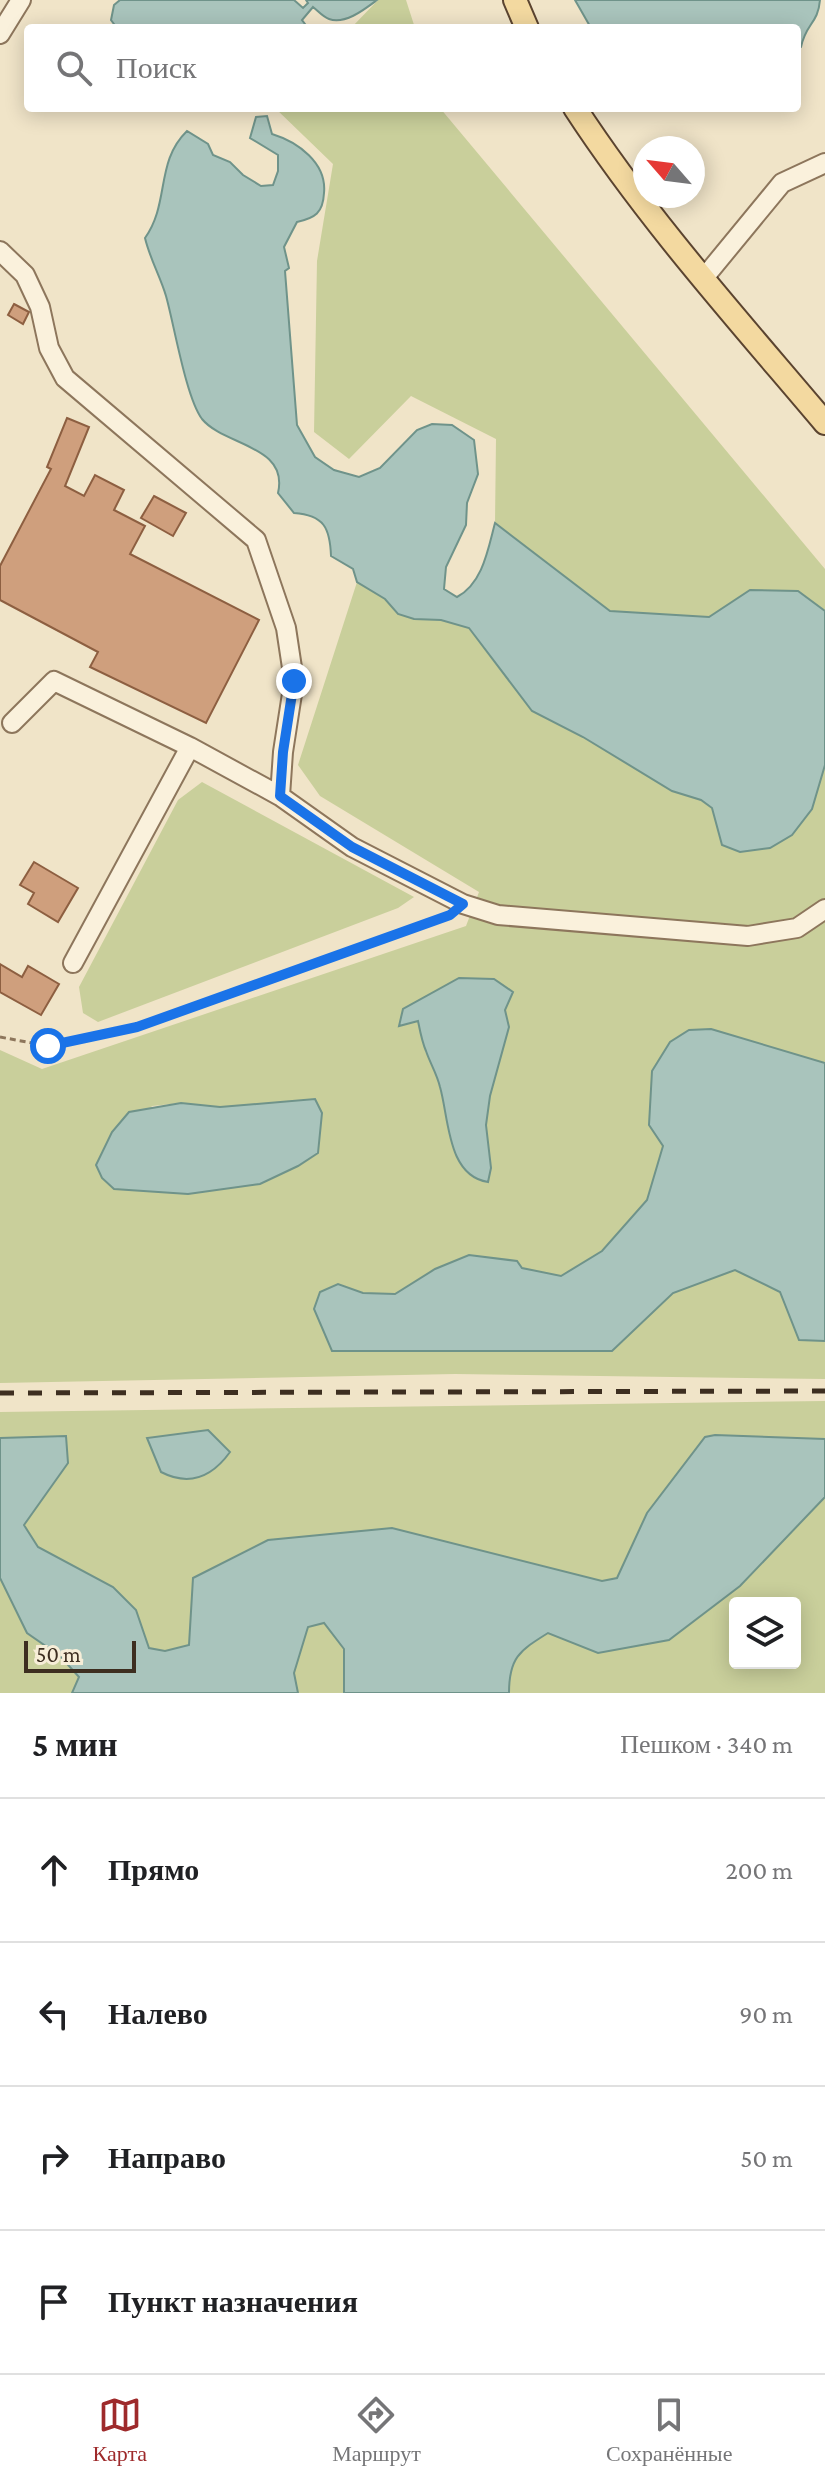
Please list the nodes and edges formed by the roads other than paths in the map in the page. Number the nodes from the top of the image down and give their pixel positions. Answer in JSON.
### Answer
{"nodes":[{"id":1,"x":21,"y":0,"type":"edge"},
{"id":2,"x":515,"y":0,"type":"edge"},
{"id":3,"x":525,"y":24,"type":"edge"},
{"id":4,"x":0,"y":34,"type":"edge"},
{"id":5,"x":578,"y":112,"type":"edge"},
{"id":6,"x":825,"y":163,"type":"edge"},
{"id":7,"x":0,"y":251,"type":"edge"},
{"id":8,"x":703,"y":279,"type":"junction"},
{"id":9,"x":825,"y":423,"type":"edge"},
{"id":10,"x":12,"y":723,"type":"dead end"},
{"id":11,"x":190,"y":747,"type":"junction"},
{"id":12,"x":280,"y":796,"type":"junction"},
{"id":13,"x":825,"y":909,"type":"edge"},
{"id":14,"x":73,"y":963,"type":"dead end"}],
"edges":[{"from":1,"to":4,"type":"lane"},
{"from":2,"to":3,"type":"main road"},
{"from":5,"to":8,"type":"main road"},
{"from":6,"to":8,"type":"lane"},
{"from":7,"to":12,"type":"lane"},
{"from":8,"to":9,"type":"main road"},
{"from":10,"to":11,"type":"lane"},
{"from":11,"to":12,"type":"lane"},
{"from":11,"to":14,"type":"lane"},
{"from":12,"to":13,"type":"lane"}]}
